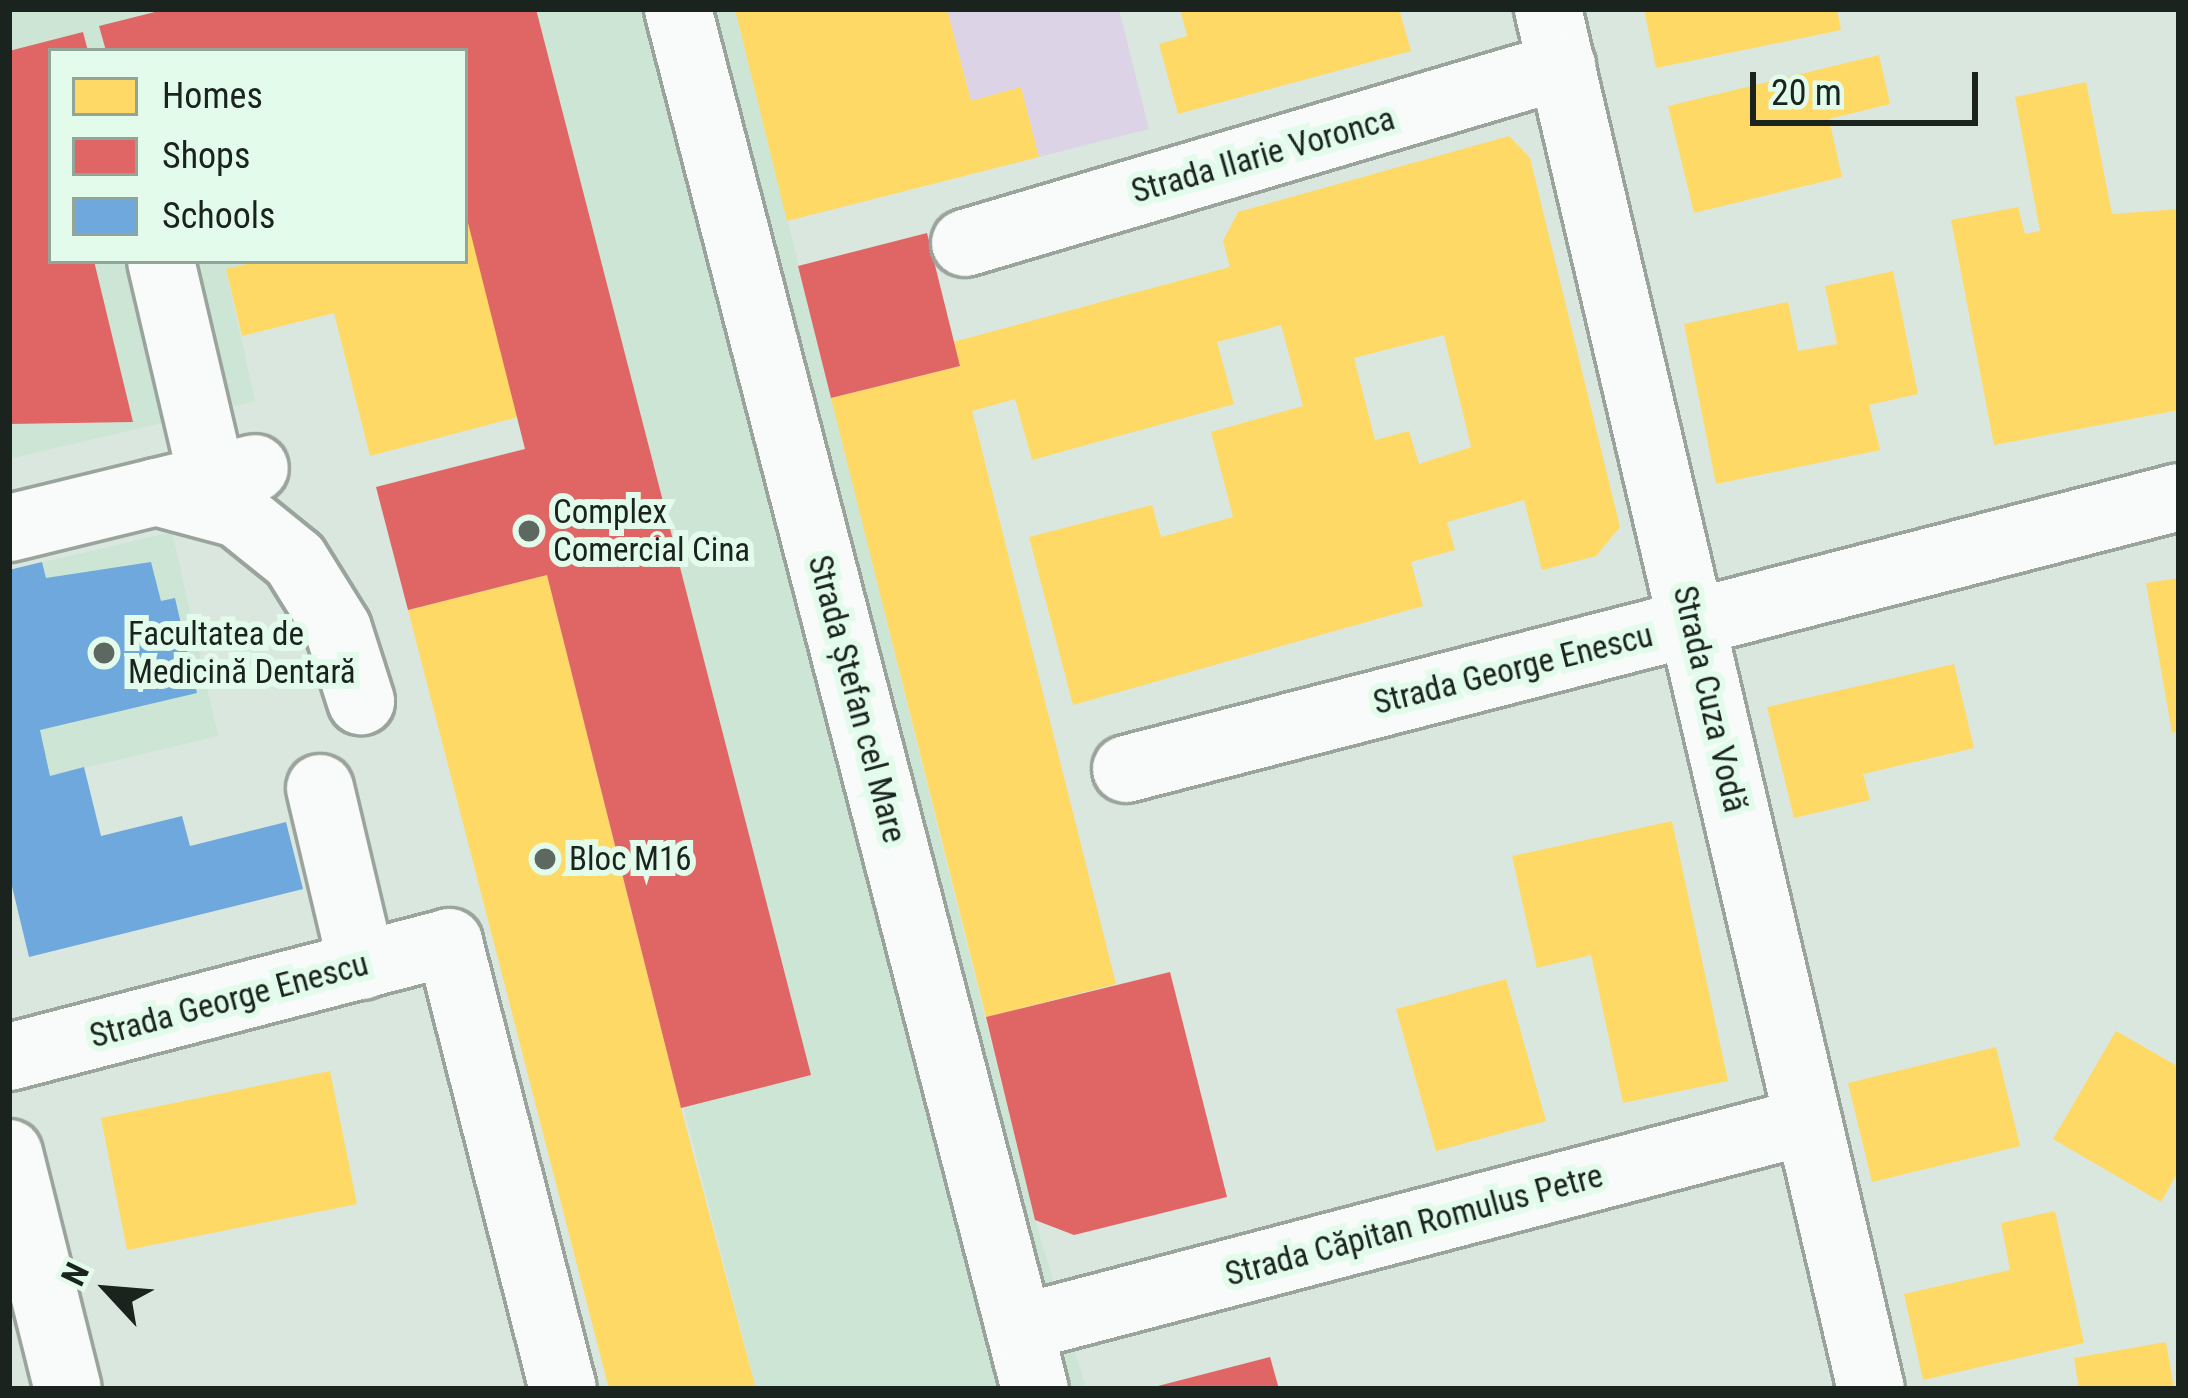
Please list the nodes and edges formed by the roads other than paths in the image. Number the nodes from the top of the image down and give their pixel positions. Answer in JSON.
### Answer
{"nodes":[{"id":1,"x":678,"y":9,"type":"edge"},
{"id":2,"x":1555,"y":38,"type":"edge"},
{"id":3,"x":965,"y":243,"type":"dead end"},
{"id":4,"x":162,"y":264,"type":"edge"},
{"id":5,"x":208,"y":479,"type":"junction"},
{"id":6,"x":2179,"y":497,"type":"edge"},
{"id":7,"x":9,"y":529,"type":"edge"},
{"id":8,"x":1692,"y":623,"type":"junction"},
{"id":9,"x":361,"y":700,"type":"dead end"},
{"id":10,"x":1126,"y":769,"type":"dead end"},
{"id":11,"x":320,"y":788,"type":"dead end"},
{"id":12,"x":362,"y":966,"type":"junction"},
{"id":13,"x":9,"y":1057,"type":"edge"},
{"id":14,"x":1808,"y":1121,"type":"junction"},
{"id":15,"x":9,"y":1154,"type":"edge"},
{"id":16,"x":1028,"y":1359,"type":"edge"},
{"id":17,"x":68,"y":1389,"type":"edge"},
{"id":18,"x":563,"y":1389,"type":"edge"},
{"id":19,"x":1871,"y":1389,"type":"edge"}],
"edges":[{"from":1,"to":16,"type":"street","name":"Strada Ștefan cel Mare"},
{"from":2,"to":3,"type":"street","name":"Strada Ilarie Voronca"},
{"from":2,"to":8,"type":"street","name":"Strada Cuza Vodă"},
{"from":4,"to":5,"type":"street"},
{"from":5,"to":7,"type":"street"},
{"from":5,"to":9,"type":"street"},
{"from":6,"to":8,"type":"street","name":"Strada George Enescu"},
{"from":8,"to":10,"type":"street","name":"Strada George Enescu"},
{"from":8,"to":14,"type":"street","name":"Strada Cuza Vodă"},
{"from":11,"to":12,"type":"street"},
{"from":12,"to":13,"type":"street","name":"Strada George Enescu"},
{"from":12,"to":18,"type":"street","name":"Strada George Enescu"},
{"from":14,"to":16,"type":"street","name":"Strada Căpitan Romulus Petre"},
{"from":14,"to":19,"type":"street","name":"Strada Cuza Vodă"},
{"from":15,"to":17,"type":"street"}]}
